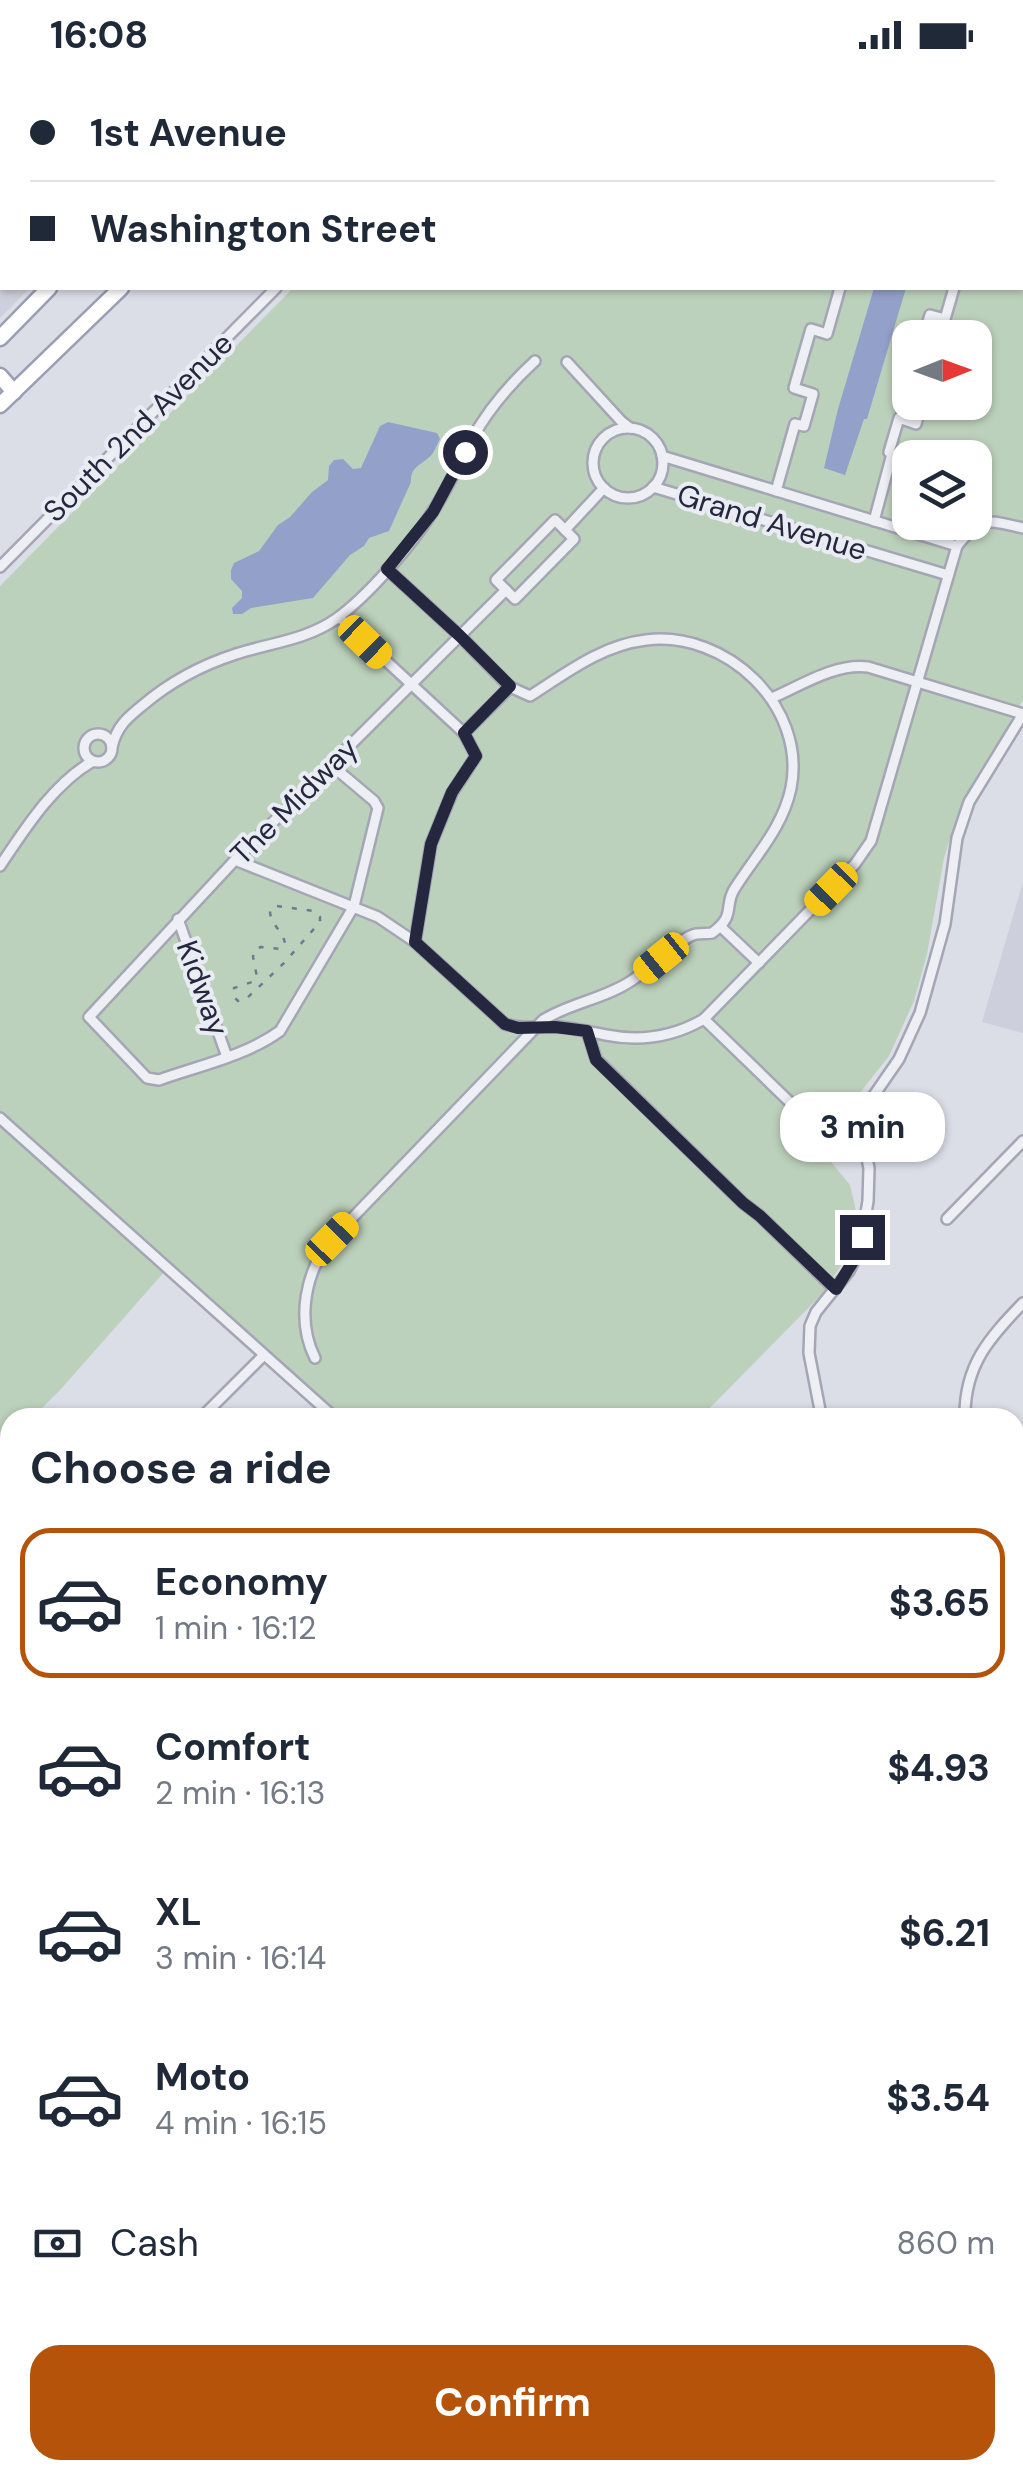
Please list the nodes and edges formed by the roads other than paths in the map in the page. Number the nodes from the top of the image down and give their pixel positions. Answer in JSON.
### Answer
{"nodes":[{"id":1,"x":47,"y":290,"type":"edge"},
{"id":2,"x":119,"y":290,"type":"edge"},
{"id":3,"x":274,"y":290,"type":"edge"},
{"id":4,"x":839,"y":290,"type":"edge"},
{"id":5,"x":953,"y":290,"type":"edge"},
{"id":6,"x":928,"y":320,"type":"edge"},
{"id":7,"x":0,"y":338,"type":"edge"},
{"id":8,"x":535,"y":361,"type":"dead end"},
{"id":9,"x":567,"y":362,"type":"dead end"},
{"id":10,"x":0,"y":376,"type":"edge"},
{"id":11,"x":14,"y":392,"type":"junction"},
{"id":12,"x":0,"y":404,"type":"edge"},
{"id":13,"x":898,"y":420,"type":"edge"},
{"id":14,"x":630,"y":428,"type":"junction"},
{"id":15,"x":662,"y":456,"type":"junction"},
{"id":16,"x":653,"y":487,"type":"junction"},
{"id":17,"x":604,"y":488,"type":"junction"},
{"id":18,"x":776,"y":491,"type":"junction"},
{"id":19,"x":874,"y":520,"type":"junction"},
{"id":20,"x":1023,"y":528,"type":"edge"},
{"id":21,"x":564,"y":530,"type":"junction"},
{"id":22,"x":957,"y":546,"type":"junction"},
{"id":23,"x":0,"y":567,"type":"edge"},
{"id":24,"x":387,"y":569,"type":"junction"},
{"id":25,"x":948,"y":575,"type":"junction"},
{"id":26,"x":506,"y":590,"type":"junction"},
{"id":27,"x":342,"y":620,"type":"dead end"},
{"id":28,"x":460,"y":636,"type":"junction"},
{"id":29,"x":918,"y":683,"type":"junction"},
{"id":30,"x":410,"y":685,"type":"junction"},
{"id":31,"x":510,"y":686,"type":"junction"},
{"id":32,"x":772,"y":698,"type":"junction"},
{"id":33,"x":1023,"y":714,"type":"edge"},
{"id":34,"x":116,"y":730,"type":"junction"},
{"id":35,"x":464,"y":733,"type":"junction"},
{"id":36,"x":100,"y":734,"type":"junction"},
{"id":37,"x":112,"y":747,"type":"junction"},
{"id":38,"x":84,"y":751,"type":"junction"},
{"id":39,"x":93,"y":762,"type":"junction"},
{"id":40,"x":330,"y":764,"type":"junction"},
{"id":41,"x":78,"y":770,"type":"junction"},
{"id":42,"x":235,"y":860,"type":"junction"},
{"id":43,"x":0,"y":866,"type":"edge"},
{"id":44,"x":354,"y":906,"type":"junction"},
{"id":45,"x":178,"y":919,"type":"junction"},
{"id":46,"x":721,"y":927,"type":"junction"},
{"id":47,"x":415,"y":942,"type":"junction"},
{"id":48,"x":758,"y":964,"type":"junction"},
{"id":49,"x":704,"y":1019,"type":"junction"},
{"id":50,"x":533,"y":1028,"type":"junction"},
{"id":51,"x":587,"y":1031,"type":"junction"},
{"id":52,"x":227,"y":1056,"type":"junction"},
{"id":53,"x":0,"y":1118,"type":"edge"},
{"id":54,"x":863,"y":1139,"type":"junction"},
{"id":55,"x":1023,"y":1141,"type":"edge"},
{"id":56,"x":946,"y":1219,"type":"dead end"},
{"id":57,"x":836,"y":1289,"type":"junction"},
{"id":58,"x":1023,"y":1303,"type":"edge"},
{"id":59,"x":264,"y":1355,"type":"junction"},
{"id":60,"x":315,"y":1358,"type":"dead end"},
{"id":61,"x":211,"y":1408,"type":"edge"},
{"id":62,"x":324,"y":1408,"type":"edge"},
{"id":63,"x":820,"y":1408,"type":"edge"},
{"id":64,"x":965,"y":1408,"type":"edge"}],
"edges":[{"from":1,"to":7,"type":"main road"},
{"from":2,"to":11,"type":"main road"},
{"from":3,"to":23,"type":"street","name":"South 2nd Avenue"},
{"from":4,"to":18,"type":"street"},
{"from":5,"to":6,"type":"street"},
{"from":8,"to":24,"type":"street"},
{"from":9,"to":14,"type":"street"},
{"from":10,"to":11,"type":"main road"},
{"from":11,"to":12,"type":"main road"},
{"from":13,"to":19,"type":"street"},
{"from":14,"to":15,"type":"street"},
{"from":14,"to":17,"type":"street"},
{"from":15,"to":16,"type":"street"},
{"from":15,"to":18,"type":"street","name":"Grand Avenue"},
{"from":16,"to":17,"type":"street"},
{"from":16,"to":25,"type":"street","name":"Grand Avenue"},
{"from":17,"to":21,"type":"street","name":"The Midway"},
{"from":18,"to":19,"type":"street","name":"Grand Avenue"},
{"from":19,"to":22,"type":"street","name":"Grand Avenue"},
{"from":20,"to":22,"type":"street"},
{"from":21,"to":26,"type":"street","name":"The Midway"},
{"from":21,"to":26,"type":"street","name":"The Midway"},
{"from":22,"to":25,"type":"street"},
{"from":24,"to":28,"type":"street"},
{"from":24,"to":34,"type":"street"},
{"from":25,"to":29,"type":"street"},
{"from":26,"to":28,"type":"street","name":"The Midway"},
{"from":27,"to":30,"type":"street"},
{"from":28,"to":30,"type":"street","name":"The Midway"},
{"from":28,"to":31,"type":"street"},
{"from":29,"to":32,"type":"street"},
{"from":29,"to":33,"type":"street"},
{"from":29,"to":48,"type":"street"},
{"from":30,"to":35,"type":"street"},
{"from":30,"to":40,"type":"street","name":"The Midway"},
{"from":31,"to":32,"type":"street"},
{"from":31,"to":35,"type":"street"},
{"from":32,"to":46,"type":"street"},
{"from":33,"to":54,"type":"street"},
{"from":34,"to":36,"type":"street"},
{"from":34,"to":37,"type":"street"},
{"from":35,"to":47,"type":"street"},
{"from":36,"to":37,"type":"street"},
{"from":36,"to":38,"type":"street"},
{"from":37,"to":39,"type":"street"},
{"from":38,"to":39,"type":"street"},
{"from":38,"to":41,"type":"street"},
{"from":39,"to":41,"type":"street"},
{"from":40,"to":42,"type":"street","name":"The Midway"},
{"from":40,"to":44,"type":"street"},
{"from":41,"to":43,"type":"street"},
{"from":42,"to":44,"type":"street"},
{"from":42,"to":45,"type":"street","name":"The Midway"},
{"from":44,"to":47,"type":"street"},
{"from":44,"to":52,"type":"street"},
{"from":45,"to":52,"type":"street","name":"Kidway"},
{"from":45,"to":52,"type":"street","name":"The Midway"},
{"from":46,"to":48,"type":"street"},
{"from":46,"to":50,"type":"street"},
{"from":47,"to":50,"type":"street"},
{"from":48,"to":49,"type":"street"},
{"from":49,"to":51,"type":"street"},
{"from":49,"to":54,"type":"street"},
{"from":50,"to":51,"type":"street"},
{"from":50,"to":60,"type":"street"},
{"from":51,"to":57,"type":"street"},
{"from":53,"to":59,"type":"street"},
{"from":54,"to":57,"type":"street"},
{"from":55,"to":56,"type":"street"},
{"from":57,"to":63,"type":"street"},
{"from":58,"to":64,"type":"street"},
{"from":59,"to":61,"type":"street"},
{"from":59,"to":62,"type":"street"}]}
